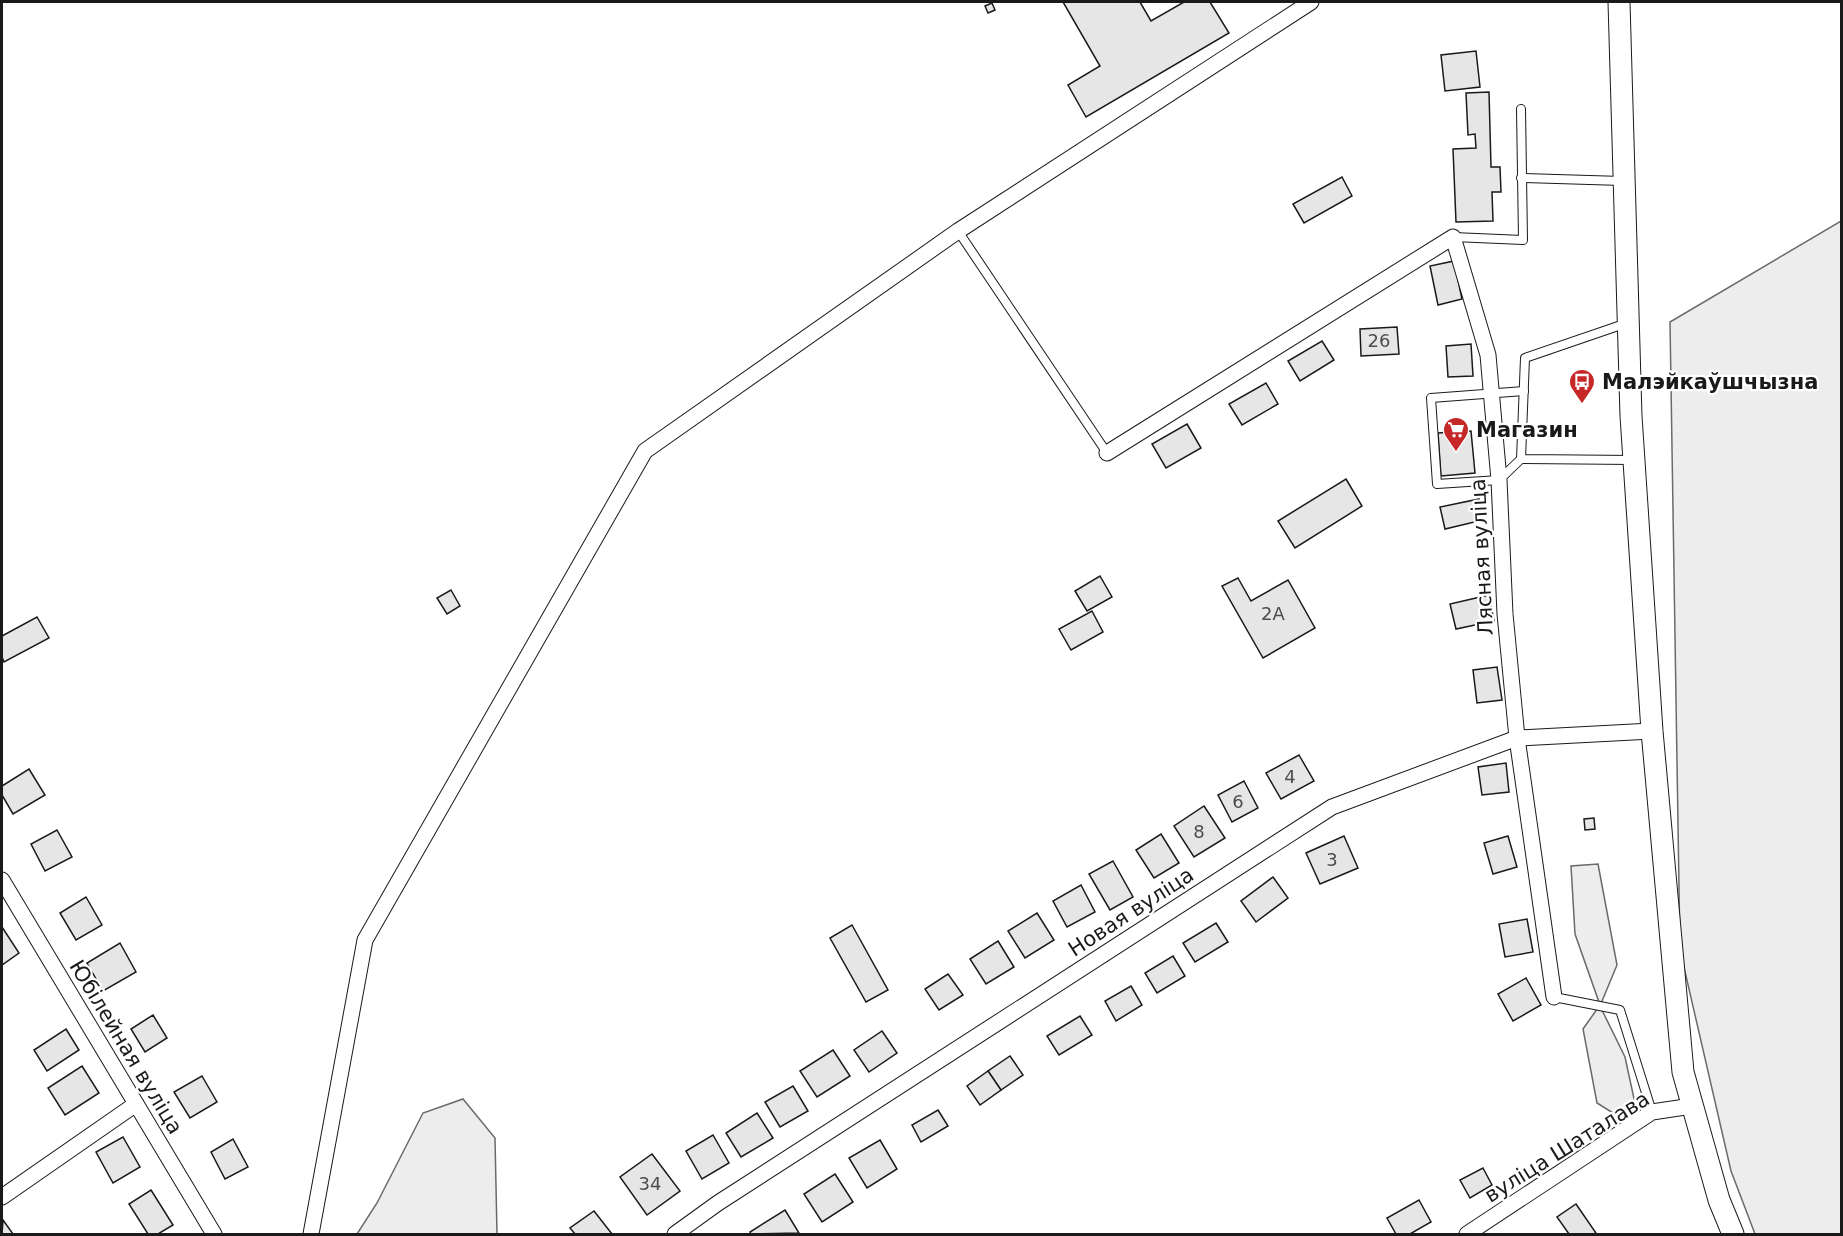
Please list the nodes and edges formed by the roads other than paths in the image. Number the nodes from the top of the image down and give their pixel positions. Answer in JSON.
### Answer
{"nodes":[{"id":1,"x":1311,"y":2,"type":"edge"},
{"id":2,"x":1619,"y":2,"type":"edge"},
{"id":3,"x":1521,"y":109,"type":"dead end"},
{"id":4,"x":1521,"y":178,"type":"junction"},
{"id":5,"x":1624,"y":181,"type":"junction"},
{"id":6,"x":958,"y":231,"type":"junction"},
{"id":7,"x":1453,"y":237,"type":"junction"},
{"id":8,"x":1628,"y":322,"type":"junction"},
{"id":9,"x":1524,"y":391,"type":"junction"},
{"id":10,"x":1491,"y":393,"type":"junction"},
{"id":11,"x":1107,"y":453,"type":"joint"},
{"id":12,"x":1521,"y":459,"type":"junction"},
{"id":13,"x":1634,"y":460,"type":"junction"},
{"id":14,"x":1498,"y":480,"type":"junction"},
{"id":15,"x":1652,"y":731,"type":"junction"},
{"id":16,"x":1517,"y":738,"type":"junction"},
{"id":17,"x":2,"y":880,"type":"edge"},
{"id":18,"x":1554,"y":997,"type":"joint"},
{"id":19,"x":135,"y":1104,"type":"junction"},
{"id":20,"x":1692,"y":1106,"type":"junction"},
{"id":21,"x":1652,"y":1112,"type":"junction"},
{"id":22,"x":2,"y":1197,"type":"edge"},
{"id":23,"x":214,"y":1234,"type":"edge"},
{"id":24,"x":311,"y":1234,"type":"edge"},
{"id":25,"x":675,"y":1234,"type":"edge"},
{"id":26,"x":1467,"y":1234,"type":"edge"},
{"id":27,"x":1733,"y":1234,"type":"edge"}],
"edges":[{"from":1,"to":6,"type":"street"},
{"from":2,"to":5,"type":"main road"},
{"from":3,"to":4,"type":"lane"},
{"from":4,"to":5,"type":"lane"},
{"from":4,"to":7,"type":"lane"},
{"from":5,"to":8,"type":"main road"},
{"from":6,"to":11,"type":"lane"},
{"from":6,"to":24,"type":"street"},
{"from":7,"to":10,"type":"street","name":"Лясная вуліца"},
{"from":7,"to":11,"type":"street"},
{"from":8,"to":9,"type":"lane"},
{"from":8,"to":13,"type":"main road"},
{"from":9,"to":10,"type":"lane"},
{"from":9,"to":12,"type":"lane"},
{"from":10,"to":14,"type":"street","name":"Лясная вуліца"},
{"from":10,"to":14,"type":"lane"},
{"from":12,"to":13,"type":"lane"},
{"from":12,"to":14,"type":"lane"},
{"from":13,"to":15,"type":"main road"},
{"from":14,"to":16,"type":"street","name":"Лясная вуліца"},
{"from":15,"to":16,"type":"street","name":"Новая вуліца"},
{"from":15,"to":20,"type":"main road"},
{"from":16,"to":18,"type":"street","name":"Лясная вуліца"},
{"from":16,"to":25,"type":"street","name":"Новая вуліца"},
{"from":17,"to":19,"type":"street","name":"Юбілейная вуліца"},
{"from":18,"to":21,"type":"lane"},
{"from":19,"to":22,"type":"street"},
{"from":19,"to":23,"type":"street","name":"Юбілейная вуліца"},
{"from":20,"to":21,"type":"street","name":"вуліца Шаталава"},
{"from":20,"to":27,"type":"main road"},
{"from":21,"to":26,"type":"street","name":"вуліца Шаталава"}]}
